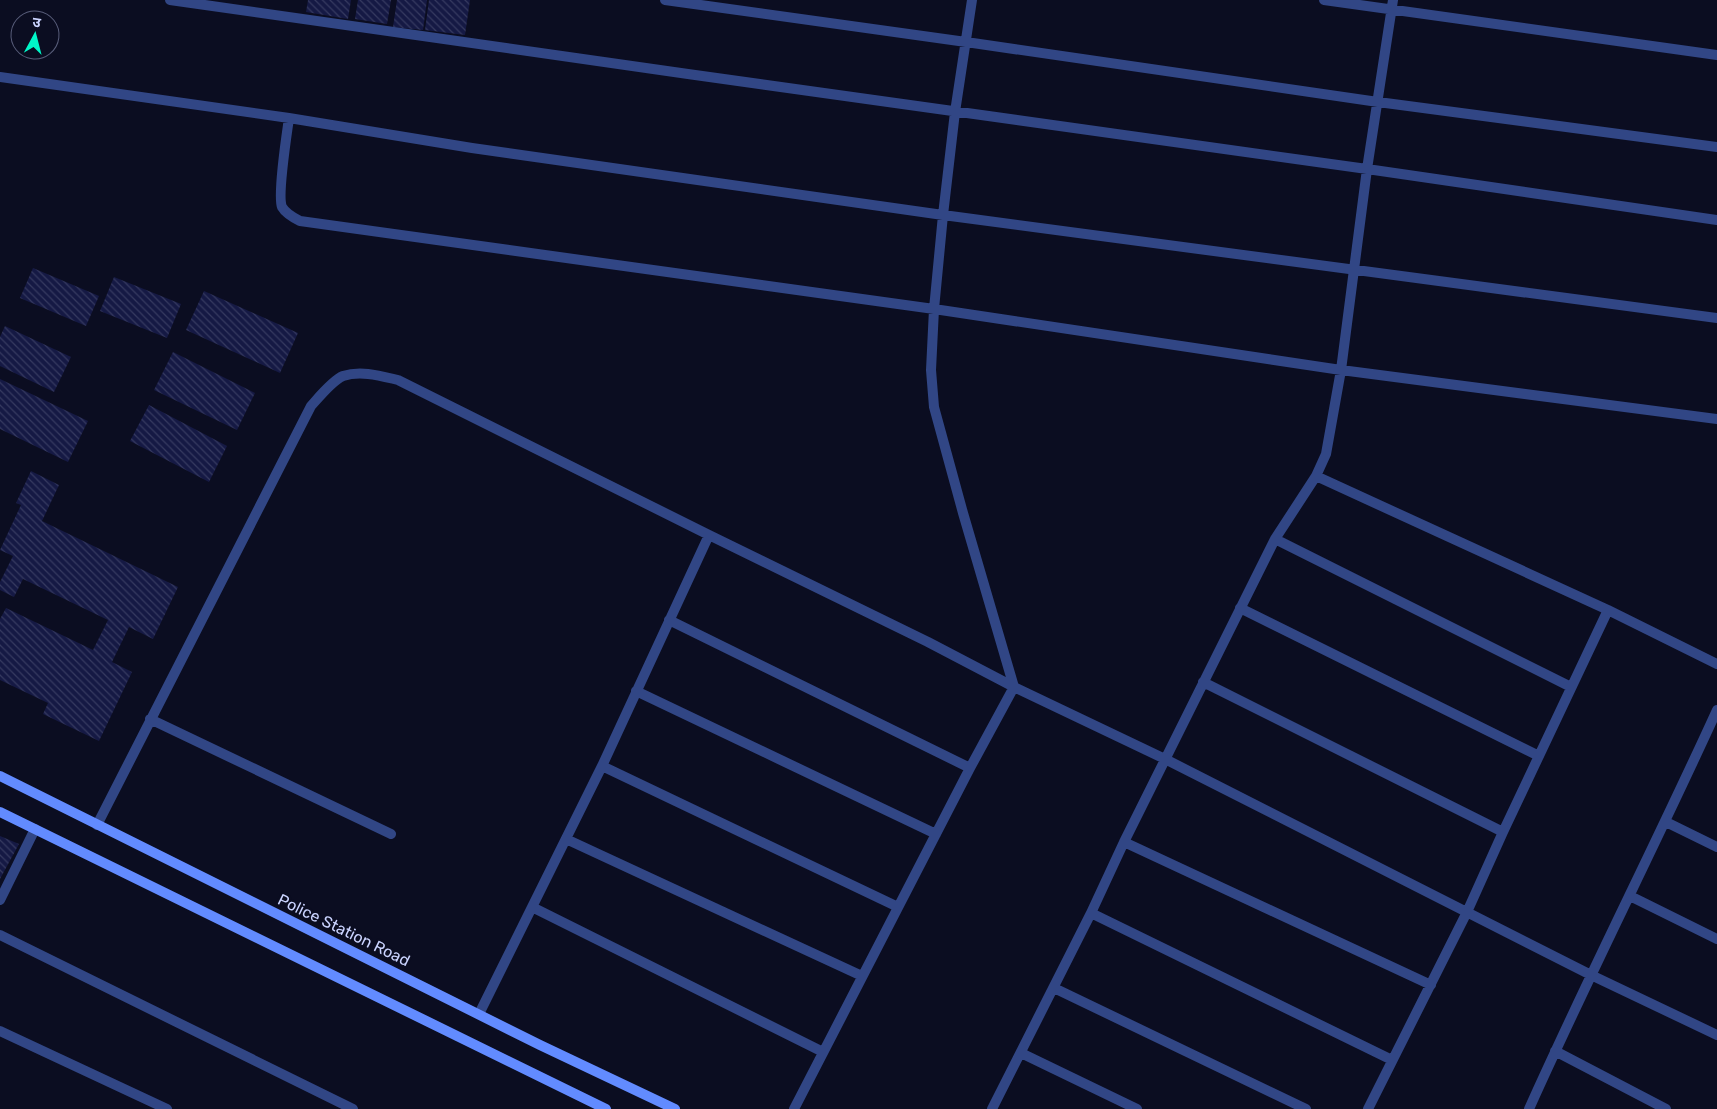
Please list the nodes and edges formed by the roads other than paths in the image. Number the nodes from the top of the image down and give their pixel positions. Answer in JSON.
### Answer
{"nodes":[{"id":1,"x":170,"y":0,"type":"edge"},
{"id":2,"x":665,"y":0,"type":"edge"},
{"id":3,"x":972,"y":0,"type":"edge"},
{"id":4,"x":1324,"y":0,"type":"edge"},
{"id":5,"x":1392,"y":5,"type":"edge"},
{"id":6,"x":966,"y":42,"type":"junction"},
{"id":7,"x":1717,"y":55,"type":"edge"},
{"id":8,"x":0,"y":77,"type":"edge"},
{"id":9,"x":1378,"y":102,"type":"junction"},
{"id":10,"x":955,"y":112,"type":"junction"},
{"id":11,"x":288,"y":118,"type":"junction"},
{"id":12,"x":1717,"y":147,"type":"edge"},
{"id":13,"x":1367,"y":169,"type":"junction"},
{"id":14,"x":943,"y":215,"type":"junction"},
{"id":15,"x":1717,"y":220,"type":"edge"},
{"id":16,"x":1355,"y":270,"type":"junction"},
{"id":17,"x":934,"y":309,"type":"junction"},
{"id":18,"x":1717,"y":318,"type":"edge"},
{"id":19,"x":1341,"y":370,"type":"junction"},
{"id":20,"x":1717,"y":419,"type":"edge"},
{"id":21,"x":1316,"y":476,"type":"junction"},
{"id":22,"x":709,"y":535,"type":"junction"},
{"id":23,"x":1274,"y":539,"type":"junction"},
{"id":24,"x":1240,"y":608,"type":"junction"},
{"id":25,"x":1608,"y":610,"type":"junction"},
{"id":26,"x":669,"y":620,"type":"junction"},
{"id":27,"x":1717,"y":664,"type":"edge"},
{"id":28,"x":1204,"y":682,"type":"junction"},
{"id":29,"x":1014,"y":687,"type":"junction"},
{"id":30,"x":1571,"y":687,"type":"junction"},
{"id":31,"x":636,"y":691,"type":"junction"},
{"id":32,"x":1717,"y":710,"type":"edge"},
{"id":33,"x":150,"y":719,"type":"junction"},
{"id":34,"x":1539,"y":756,"type":"junction"},
{"id":35,"x":1166,"y":759,"type":"junction"},
{"id":36,"x":602,"y":766,"type":"junction"},
{"id":37,"x":970,"y":768,"type":"junction"},
{"id":38,"x":0,"y":776,"type":"edge"},
{"id":39,"x":0,"y":812,"type":"edge"},
{"id":40,"x":1666,"y":822,"type":"junction"},
{"id":41,"x":97,"y":825,"type":"junction"},
{"id":42,"x":34,"y":829,"type":"junction"},
{"id":43,"x":1503,"y":832,"type":"junction"},
{"id":44,"x":391,"y":834,"type":"dead end"},
{"id":45,"x":936,"y":834,"type":"junction"},
{"id":46,"x":566,"y":839,"type":"junction"},
{"id":47,"x":1124,"y":842,"type":"junction"},
{"id":48,"x":1717,"y":847,"type":"edge"},
{"id":49,"x":1630,"y":896,"type":"junction"},
{"id":50,"x":0,"y":900,"type":"edge"},
{"id":51,"x":532,"y":907,"type":"junction"},
{"id":52,"x":898,"y":907,"type":"junction"},
{"id":53,"x":1091,"y":912,"type":"junction"},
{"id":54,"x":1467,"y":912,"type":"junction"},
{"id":55,"x":0,"y":935,"type":"edge"},
{"id":56,"x":1717,"y":939,"type":"edge"},
{"id":57,"x":1591,"y":975,"type":"junction"},
{"id":58,"x":862,"y":976,"type":"junction"},
{"id":59,"x":1431,"y":985,"type":"junction"},
{"id":60,"x":1054,"y":988,"type":"junction"},
{"id":61,"x":479,"y":1014,"type":"junction"},
{"id":62,"x":0,"y":1031,"type":"edge"},
{"id":63,"x":1717,"y":1035,"type":"edge"},
{"id":64,"x":1554,"y":1051,"type":"junction"},
{"id":65,"x":823,"y":1052,"type":"junction"},
{"id":66,"x":1021,"y":1053,"type":"junction"},
{"id":67,"x":1392,"y":1060,"type":"junction"},
{"id":68,"x":167,"y":1109,"type":"edge"},
{"id":69,"x":353,"y":1109,"type":"edge"},
{"id":70,"x":606,"y":1109,"type":"edge"},
{"id":71,"x":675,"y":1109,"type":"edge"},
{"id":72,"x":794,"y":1109,"type":"edge"},
{"id":73,"x":992,"y":1109,"type":"edge"},
{"id":74,"x":1137,"y":1109,"type":"edge"},
{"id":75,"x":1306,"y":1109,"type":"edge"},
{"id":76,"x":1368,"y":1109,"type":"edge"},
{"id":77,"x":1529,"y":1109,"type":"edge"},
{"id":78,"x":1666,"y":1109,"type":"edge"}],
"edges":[{"from":1,"to":10,"type":"street"},
{"from":2,"to":6,"type":"street"},
{"from":3,"to":6,"type":"street"},
{"from":4,"to":5,"type":"street"},
{"from":5,"to":7,"type":"street"},
{"from":5,"to":9,"type":"street"},
{"from":6,"to":9,"type":"street"},
{"from":6,"to":10,"type":"street"},
{"from":8,"to":11,"type":"street"},
{"from":9,"to":12,"type":"street"},
{"from":9,"to":13,"type":"street"},
{"from":10,"to":13,"type":"street"},
{"from":10,"to":14,"type":"street"},
{"from":11,"to":14,"type":"street"},
{"from":11,"to":17,"type":"street"},
{"from":13,"to":15,"type":"street"},
{"from":13,"to":16,"type":"street"},
{"from":14,"to":16,"type":"street"},
{"from":14,"to":17,"type":"street"},
{"from":16,"to":18,"type":"street"},
{"from":16,"to":19,"type":"street"},
{"from":17,"to":19,"type":"street"},
{"from":17,"to":29,"type":"street"},
{"from":19,"to":20,"type":"street"},
{"from":19,"to":21,"type":"street"},
{"from":21,"to":23,"type":"street"},
{"from":21,"to":25,"type":"street"},
{"from":22,"to":26,"type":"street"},
{"from":22,"to":29,"type":"street"},
{"from":22,"to":33,"type":"street"},
{"from":23,"to":24,"type":"street"},
{"from":23,"to":30,"type":"street"},
{"from":24,"to":28,"type":"street"},
{"from":24,"to":34,"type":"street"},
{"from":25,"to":27,"type":"street"},
{"from":25,"to":30,"type":"street"},
{"from":26,"to":31,"type":"street"},
{"from":26,"to":37,"type":"street"},
{"from":28,"to":35,"type":"street"},
{"from":28,"to":43,"type":"street"},
{"from":29,"to":35,"type":"street"},
{"from":29,"to":37,"type":"street"},
{"from":30,"to":34,"type":"street"},
{"from":31,"to":36,"type":"street"},
{"from":31,"to":45,"type":"street"},
{"from":32,"to":40,"type":"street"},
{"from":33,"to":41,"type":"street"},
{"from":33,"to":44,"type":"street"},
{"from":34,"to":43,"type":"street"},
{"from":35,"to":47,"type":"street"},
{"from":35,"to":54,"type":"street"},
{"from":36,"to":46,"type":"street"},
{"from":36,"to":52,"type":"street"},
{"from":37,"to":45,"type":"street"},
{"from":38,"to":41,"type":"street","name":"Police Station Road"},
{"from":39,"to":42,"type":"street"},
{"from":40,"to":48,"type":"street"},
{"from":40,"to":49,"type":"street"},
{"from":41,"to":61,"type":"street","name":"Police Station Road"},
{"from":42,"to":50,"type":"street"},
{"from":42,"to":70,"type":"street"},
{"from":43,"to":54,"type":"street"},
{"from":45,"to":52,"type":"street"},
{"from":46,"to":51,"type":"street"},
{"from":46,"to":58,"type":"street"},
{"from":47,"to":53,"type":"street"},
{"from":47,"to":59,"type":"street"},
{"from":49,"to":56,"type":"street"},
{"from":49,"to":57,"type":"street"},
{"from":51,"to":61,"type":"street"},
{"from":51,"to":65,"type":"street"},
{"from":52,"to":58,"type":"street"},
{"from":53,"to":60,"type":"street"},
{"from":53,"to":67,"type":"street"},
{"from":54,"to":57,"type":"street"},
{"from":54,"to":59,"type":"street"},
{"from":55,"to":69,"type":"street"},
{"from":57,"to":63,"type":"street"},
{"from":57,"to":64,"type":"street"},
{"from":58,"to":65,"type":"street"},
{"from":59,"to":67,"type":"street"},
{"from":60,"to":66,"type":"street"},
{"from":60,"to":75,"type":"street"},
{"from":61,"to":71,"type":"street","name":"Police Station Road"},
{"from":62,"to":68,"type":"street"},
{"from":64,"to":77,"type":"street"},
{"from":64,"to":78,"type":"street"},
{"from":65,"to":72,"type":"street"},
{"from":66,"to":73,"type":"street"},
{"from":66,"to":74,"type":"street"},
{"from":67,"to":76,"type":"street"}]}
